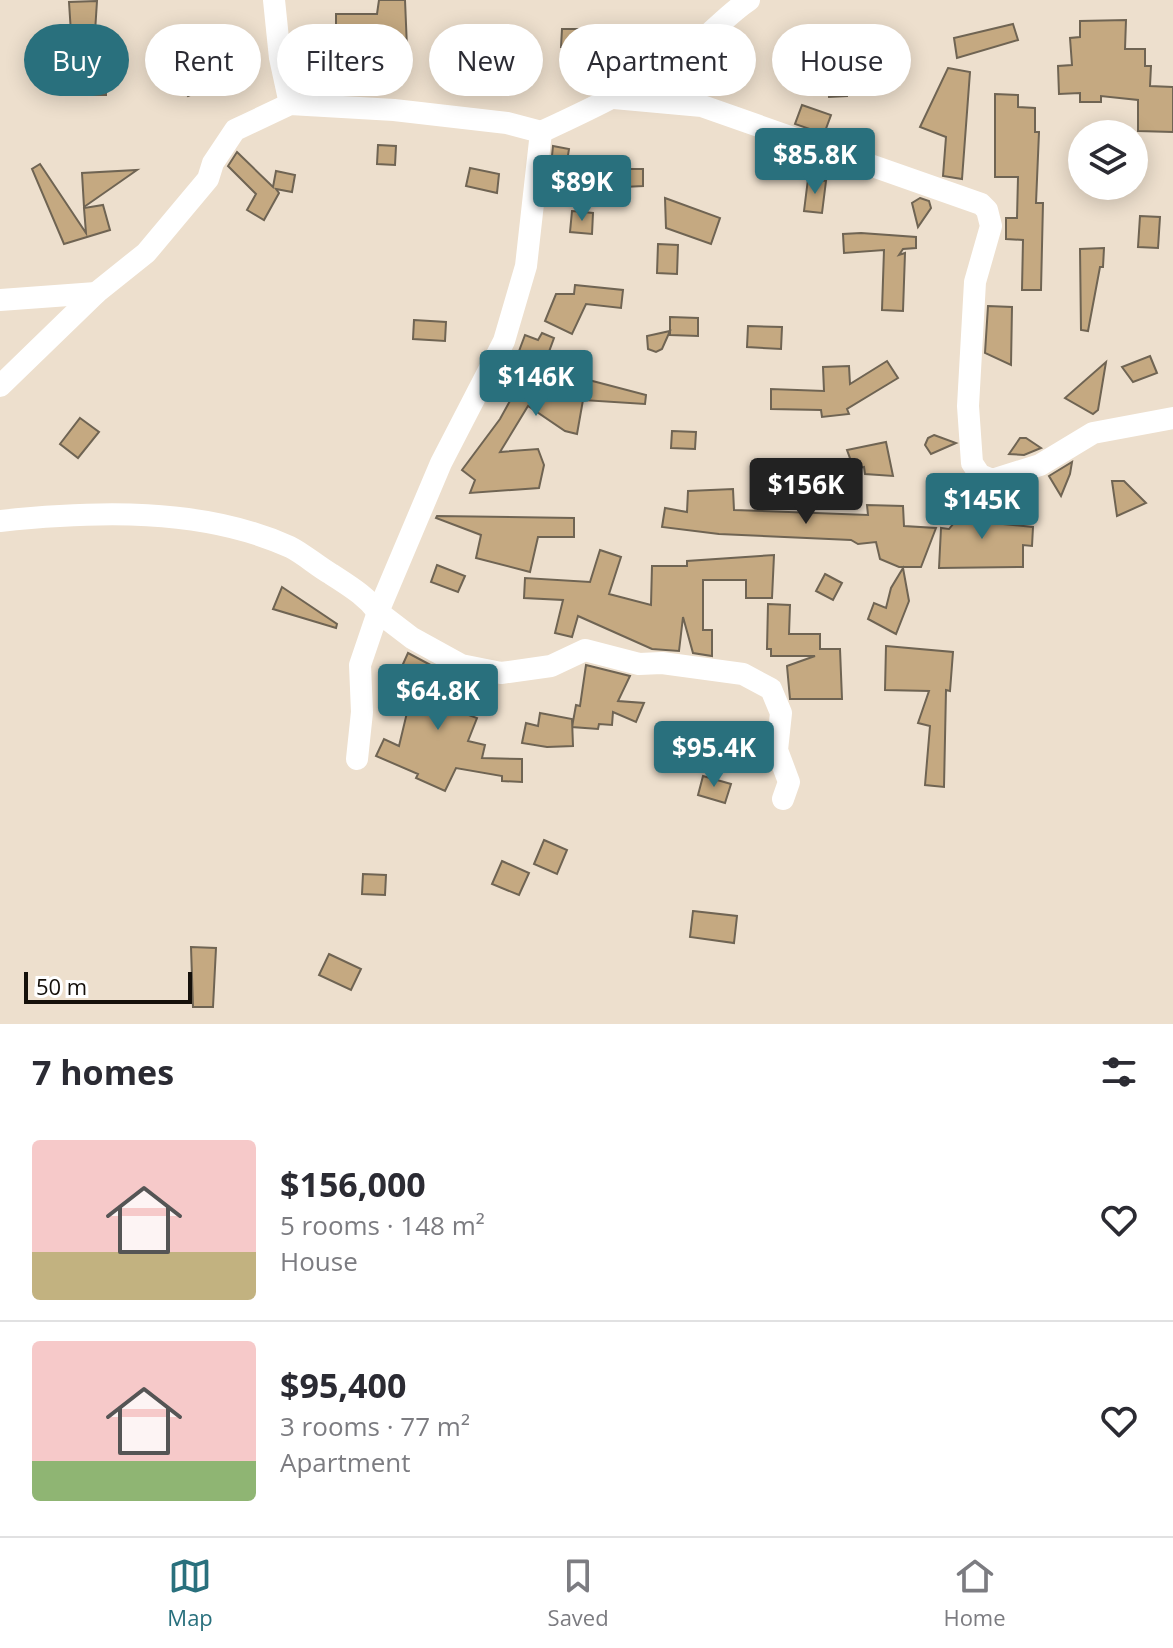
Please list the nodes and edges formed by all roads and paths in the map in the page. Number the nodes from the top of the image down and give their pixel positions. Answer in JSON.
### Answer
{"nodes":[{"id":1,"x":274,"y":0,"type":"edge"},
{"id":2,"x":749,"y":0,"type":"edge"},
{"id":3,"x":614,"y":98,"type":"junction"},
{"id":4,"x":290,"y":104,"type":"junction"},
{"id":5,"x":541,"y":132,"type":"junction"},
{"id":6,"x":96,"y":293,"type":"junction"},
{"id":7,"x":0,"y":300,"type":"edge"},
{"id":8,"x":0,"y":386,"type":"edge"},
{"id":9,"x":1173,"y":418,"type":"edge"},
{"id":10,"x":0,"y":521,"type":"edge"},
{"id":11,"x":378,"y":612,"type":"junction"},
{"id":12,"x":357,"y":759,"type":"dead end"},
{"id":13,"x":783,"y":799,"type":"dead end"}],
"edges":[{"from":1,"to":4,"type":"street"},
{"from":2,"to":3,"type":"street"},
{"from":3,"to":5,"type":"street"},
{"from":3,"to":9,"type":"street"},
{"from":4,"to":5,"type":"street"},
{"from":4,"to":6,"type":"street"},
{"from":5,"to":11,"type":"street"},
{"from":6,"to":7,"type":"street"},
{"from":6,"to":8,"type":"street"},
{"from":10,"to":11,"type":"street"},
{"from":11,"to":12,"type":"street"},
{"from":11,"to":13,"type":"street"}]}
